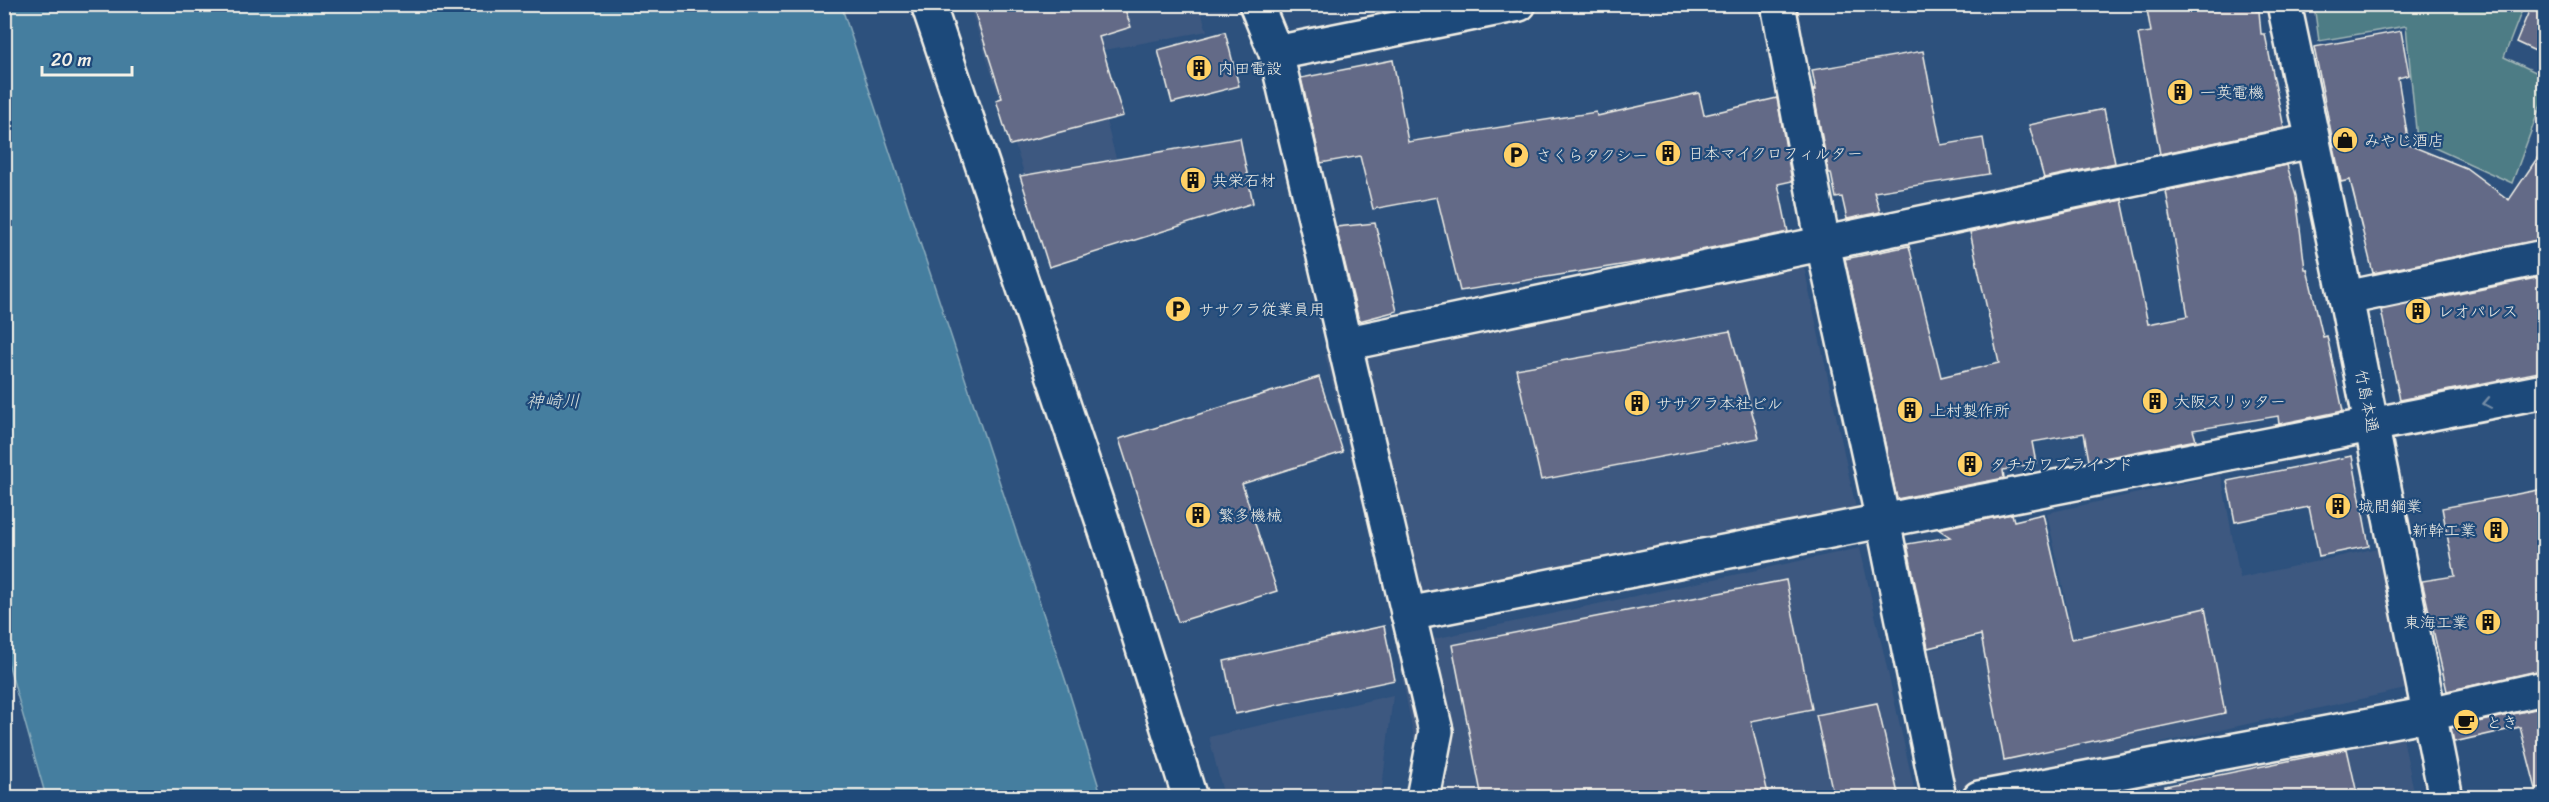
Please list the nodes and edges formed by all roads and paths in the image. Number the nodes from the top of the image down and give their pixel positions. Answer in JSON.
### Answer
{"nodes":[{"id":1,"x":928,"y":4,"type":"edge"},
{"id":2,"x":1256,"y":4,"type":"edge"},
{"id":3,"x":1519,"y":4,"type":"edge"},
{"id":4,"x":1778,"y":4,"type":"edge"},
{"id":5,"x":2284,"y":4,"type":"edge"},
{"id":6,"x":1276,"y":53,"type":"junction"},
{"id":7,"x":2312,"y":141,"type":"junction"},
{"id":8,"x":1823,"y":244,"type":"junction"},
{"id":9,"x":2544,"y":257,"type":"edge"},
{"id":10,"x":2346,"y":298,"type":"junction"},
{"id":11,"x":1344,"y":344,"type":"junction"},
{"id":12,"x":2544,"y":392,"type":"edge"},
{"id":13,"x":2372,"y":425,"type":"junction"},
{"id":14,"x":1883,"y":521,"type":"junction"},
{"id":15,"x":1408,"y":614,"type":"junction"},
{"id":16,"x":2544,"y":688,"type":"edge"},
{"id":17,"x":2429,"y":714,"type":"junction"},
{"id":18,"x":1190,"y":798,"type":"edge"},
{"id":19,"x":1423,"y":798,"type":"edge"},
{"id":20,"x":1939,"y":798,"type":"edge"},
{"id":21,"x":1979,"y":798,"type":"edge"},
{"id":22,"x":2446,"y":798,"type":"edge"}],
"edges":[{"from":1,"to":18,"type":"street"},
{"from":2,"to":6,"type":"street"},
{"from":3,"to":6,"type":"street"},
{"from":4,"to":8,"type":"street"},
{"from":5,"to":7,"type":"street","name":"竹島本通"},
{"from":6,"to":11,"type":"street"},
{"from":7,"to":8,"type":"street"},
{"from":7,"to":10,"type":"street","name":"竹島本通"},
{"from":8,"to":11,"type":"street"},
{"from":8,"to":14,"type":"street"},
{"from":9,"to":10,"type":"street"},
{"from":10,"to":13,"type":"street","name":"竹島本通"},
{"from":11,"to":15,"type":"street"},
{"from":12,"to":13,"type":"street","one_way":true},
{"from":13,"to":14,"type":"street"},
{"from":13,"to":17,"type":"street","name":"竹島本通"},
{"from":14,"to":15,"type":"street"},
{"from":14,"to":20,"type":"street"},
{"from":15,"to":19,"type":"street"},
{"from":16,"to":17,"type":"street"},
{"from":17,"to":21,"type":"street"},
{"from":17,"to":22,"type":"street","name":"竹島本通"}]}
